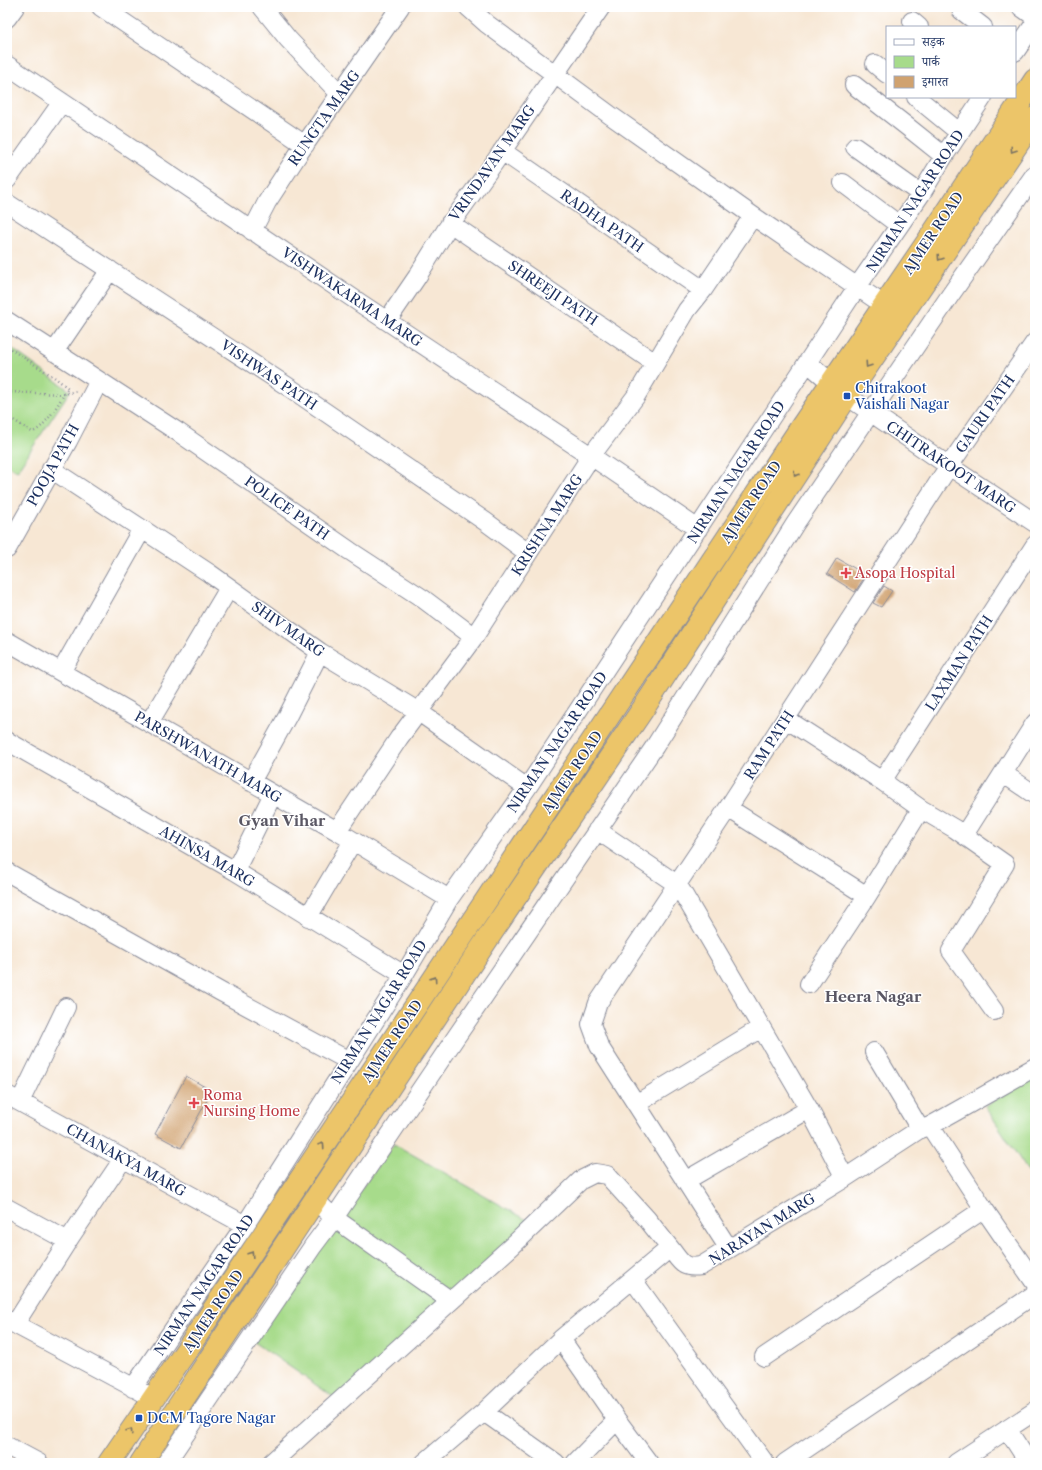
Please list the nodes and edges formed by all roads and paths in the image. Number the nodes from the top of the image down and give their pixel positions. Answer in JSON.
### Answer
{"nodes":[{"id":1,"x":15,"y":7,"type":"edge"},
{"id":2,"x":102,"y":7,"type":"edge"},
{"id":3,"x":262,"y":7,"type":"edge"},
{"id":4,"x":400,"y":7,"type":"edge"},
{"id":5,"x":468,"y":7,"type":"edge"},
{"id":6,"x":601,"y":7,"type":"edge"},
{"id":7,"x":1021,"y":7,"type":"edge"},
{"id":8,"x":961,"y":10,"type":"dead end"},
{"id":9,"x":1035,"y":17,"type":"edge"},
{"id":10,"x":7,"y":18,"type":"edge"},
{"id":11,"x":1035,"y":23,"type":"edge"},
{"id":12,"x":982,"y":26,"type":"edge"},
{"id":13,"x":1016,"y":51,"type":"edge"},
{"id":14,"x":7,"y":64,"type":"edge"},
{"id":15,"x":554,"y":74,"type":"junction"},
{"id":16,"x":1035,"y":80,"type":"edge"},
{"id":17,"x":854,"y":85,"type":"dead end"},
{"id":18,"x":340,"y":94,"type":"junction"},
{"id":19,"x":917,"y":98,"type":"edge"},
{"id":20,"x":982,"y":98,"type":"edge"},
{"id":21,"x":62,"y":102,"type":"junction"},
{"id":22,"x":1035,"y":118,"type":"edge"},
{"id":23,"x":960,"y":133,"type":"junction"},
{"id":24,"x":305,"y":145,"type":"junction"},
{"id":25,"x":856,"y":146,"type":"dead end"},
{"id":26,"x":502,"y":151,"type":"junction"},
{"id":27,"x":944,"y":156,"type":"junction"},
{"id":28,"x":1035,"y":174,"type":"edge"},
{"id":29,"x":7,"y":180,"type":"edge"},
{"id":30,"x":842,"y":183,"type":"dead end"},
{"id":31,"x":921,"y":194,"type":"junction"},
{"id":32,"x":7,"y":203,"type":"edge"},
{"id":33,"x":752,"y":216,"type":"junction"},
{"id":34,"x":450,"y":223,"type":"junction"},
{"id":35,"x":900,"y":225,"type":"junction"},
{"id":36,"x":252,"y":231,"type":"junction"},
{"id":37,"x":110,"y":270,"type":"junction"},
{"id":38,"x":858,"y":288,"type":"junction"},
{"id":39,"x":703,"y":290,"type":"junction"},
{"id":40,"x":884,"y":305,"type":"junction"},
{"id":41,"x":7,"y":321,"type":"edge"},
{"id":42,"x":387,"y":321,"type":"junction"},
{"id":43,"x":1035,"y":342,"type":"edge"},
{"id":44,"x":8,"y":348,"type":"edge"},
{"id":45,"x":54,"y":352,"type":"junction"},
{"id":46,"x":655,"y":363,"type":"junction"},
{"id":47,"x":808,"y":363,"type":"junction"},
{"id":48,"x":99,"y":381,"type":"junction"},
{"id":49,"x":839,"y":390,"type":"junction"},
{"id":50,"x":7,"y":392,"type":"edge"},
{"id":51,"x":64,"y":394,"type":"junction"},
{"id":52,"x":871,"y":413,"type":"junction"},
{"id":53,"x":7,"y":427,"type":"edge"},
{"id":54,"x":591,"y":456,"type":"junction"},
{"id":55,"x":948,"y":466,"type":"junction"},
{"id":56,"x":51,"y":469,"type":"junction"},
{"id":57,"x":1035,"y":523,"type":"edge"},
{"id":58,"x":698,"y":529,"type":"junction"},
{"id":59,"x":142,"y":530,"type":"junction"},
{"id":60,"x":1035,"y":545,"type":"edge"},
{"id":61,"x":7,"y":549,"type":"edge"},
{"id":62,"x":528,"y":554,"type":"junction"},
{"id":63,"x":229,"y":588,"type":"junction"},
{"id":64,"x":474,"y":637,"type":"junction"},
{"id":65,"x":7,"y":641,"type":"edge"},
{"id":66,"x":320,"y":652,"type":"junction"},
{"id":67,"x":60,"y":672,"type":"junction"},
{"id":68,"x":419,"y":712,"type":"junction"},
{"id":69,"x":786,"y":719,"type":"junction"},
{"id":70,"x":148,"y":723,"type":"junction"},
{"id":71,"x":1035,"y":723,"type":"edge"},
{"id":72,"x":7,"y":741,"type":"edge"},
{"id":73,"x":1004,"y":774,"type":"junction"},
{"id":74,"x":882,"y":781,"type":"junction"},
{"id":75,"x":251,"y":782,"type":"junction"},
{"id":76,"x":527,"y":788,"type":"junction"},
{"id":77,"x":273,"y":794,"type":"junction"},
{"id":78,"x":1035,"y":794,"type":"edge"},
{"id":79,"x":728,"y":808,"type":"junction"},
{"id":80,"x":922,"y":809,"type":"junction"},
{"id":81,"x":597,"y":830,"type":"junction"},
{"id":82,"x":337,"y":831,"type":"junction"},
{"id":83,"x":964,"y":835,"type":"junction"},
{"id":84,"x":353,"y":841,"type":"junction"},
{"id":85,"x":235,"y":871,"type":"junction"},
{"id":86,"x":7,"y":872,"type":"edge"},
{"id":87,"x":678,"y":885,"type":"junction"},
{"id":88,"x":867,"y":896,"type":"junction"},
{"id":89,"x":450,"y":899,"type":"junction"},
{"id":90,"x":308,"y":917,"type":"junction"},
{"id":91,"x":404,"y":975,"type":"junction"},
{"id":92,"x":808,"y":984,"type":"dead end"},
{"id":93,"x":66,"y":1007,"type":"dead end"},
{"id":94,"x":994,"y":1011,"type":"dead end"},
{"id":95,"x":761,"y":1028,"type":"junction"},
{"id":96,"x":874,"y":1052,"type":"dead end"},
{"id":97,"x":349,"y":1060,"type":"junction"},
{"id":98,"x":1035,"y":1067,"type":"edge"},
{"id":99,"x":14,"y":1098,"type":"edge"},
{"id":100,"x":636,"y":1104,"type":"junction"},
{"id":101,"x":809,"y":1109,"type":"junction"},
{"id":102,"x":925,"y":1127,"type":"junction"},
{"id":103,"x":123,"y":1159,"type":"junction"},
{"id":104,"x":845,"y":1178,"type":"junction"},
{"id":105,"x":685,"y":1181,"type":"junction"},
{"id":106,"x":315,"y":1200,"type":"junction"},
{"id":107,"x":7,"y":1208,"type":"edge"},
{"id":108,"x":984,"y":1209,"type":"junction"},
{"id":109,"x":334,"y":1218,"type":"junction"},
{"id":110,"x":245,"y":1226,"type":"junction"},
{"id":111,"x":68,"y":1241,"type":"junction"},
{"id":112,"x":670,"y":1248,"type":"junction"},
{"id":113,"x":729,"y":1250,"type":"junction"},
{"id":114,"x":633,"y":1280,"type":"junction"},
{"id":115,"x":1035,"y":1283,"type":"edge"},
{"id":116,"x":1035,"y":1294,"type":"edge"},
{"id":117,"x":451,"y":1301,"type":"junction"},
{"id":118,"x":11,"y":1322,"type":"edge"},
{"id":119,"x":561,"y":1340,"type":"junction"},
{"id":120,"x":764,"y":1357,"type":"dead end"},
{"id":121,"x":133,"y":1388,"type":"junction"},
{"id":122,"x":153,"y":1398,"type":"junction"},
{"id":123,"x":1035,"y":1411,"type":"edge"},
{"id":124,"x":484,"y":1412,"type":"junction"},
{"id":125,"x":617,"y":1420,"type":"junction"},
{"id":126,"x":1007,"y":1429,"type":"junction"},
{"id":127,"x":7,"y":1446,"type":"edge"},
{"id":128,"x":114,"y":1461,"type":"edge"},
{"id":129,"x":39,"y":1463,"type":"edge"},
{"id":130,"x":141,"y":1463,"type":"edge"},
{"id":131,"x":166,"y":1463,"type":"edge"},
{"id":132,"x":271,"y":1463,"type":"edge"},
{"id":133,"x":424,"y":1463,"type":"edge"},
{"id":134,"x":556,"y":1463,"type":"edge"},
{"id":135,"x":575,"y":1463,"type":"edge"},
{"id":136,"x":649,"y":1463,"type":"edge"},
{"id":137,"x":765,"y":1463,"type":"edge"},
{"id":138,"x":785,"y":1463,"type":"edge"},
{"id":139,"x":956,"y":1463,"type":"edge"},
{"id":140,"x":1029,"y":1463,"type":"edge"}],
"edges":[{"from":1,"to":10,"type":"street"},
{"from":2,"to":24,"type":"street"},
{"from":3,"to":18,"type":"street"},
{"from":4,"to":18,"type":"street","name":"RUNGTA MARG"},
{"from":5,"to":15,"type":"street"},
{"from":6,"to":15,"type":"street","name":"VRINDAVAN MARG"},
{"from":7,"to":9,"type":"street"},
{"from":8,"to":12,"type":"street"},
{"from":11,"to":13,"type":"street"},
{"from":14,"to":21,"type":"street","name":"VISHWAKARMA MARG"},
{"from":15,"to":26,"type":"street","name":"VRINDAVAN MARG"},
{"from":15,"to":33,"type":"street"},
{"from":16,"to":40,"type":"highway","name":"AJMER ROAD"},
{"from":17,"to":27,"type":"street"},
{"from":18,"to":24,"type":"street","name":"RUNGTA MARG"},
{"from":19,"to":23,"type":"street"},
{"from":20,"to":23,"type":"street","name":"NIRMAN NAGAR ROAD"},
{"from":21,"to":29,"type":"street"},
{"from":21,"to":36,"type":"street","name":"VISHWAKARMA MARG"},
{"from":22,"to":49,"type":"highway","name":"AJMER ROAD","one_way":true},
{"from":23,"to":27,"type":"street","name":"NIRMAN NAGAR ROAD"},
{"from":24,"to":36,"type":"street","name":"RUNGTA MARG"},
{"from":25,"to":31,"type":"street"},
{"from":26,"to":34,"type":"street","name":"VRINDAVAN MARG"},
{"from":26,"to":39,"type":"street","name":"RADHA PATH"},
{"from":27,"to":31,"type":"street","name":"NIRMAN NAGAR ROAD"},
{"from":28,"to":52,"type":"street"},
{"from":30,"to":35,"type":"street"},
{"from":31,"to":35,"type":"street","name":"NIRMAN NAGAR ROAD"},
{"from":32,"to":37,"type":"street","name":"VISHWAS PATH"},
{"from":33,"to":38,"type":"street"},
{"from":33,"to":39,"type":"street","name":"KRISHNA MARG"},
{"from":34,"to":42,"type":"street","name":"VRINDAVAN MARG"},
{"from":34,"to":46,"type":"street","name":"SHREEJI PATH"},
{"from":35,"to":38,"type":"street","name":"NIRMAN NAGAR ROAD"},
{"from":36,"to":42,"type":"street","name":"VISHWAKARMA MARG"},
{"from":37,"to":45,"type":"street"},
{"from":37,"to":62,"type":"street","name":"VISHWAS PATH"},
{"from":38,"to":40,"type":"street"},
{"from":38,"to":47,"type":"street","name":"NIRMAN NAGAR ROAD"},
{"from":39,"to":46,"type":"street","name":"KRISHNA MARG"},
{"from":40,"to":49,"type":"highway","name":"AJMER ROAD"},
{"from":41,"to":45,"type":"street","name":"POLICE PATH"},
{"from":42,"to":54,"type":"street","name":"VISHWAKARMA MARG"},
{"from":43,"to":55,"type":"street","name":"GAURI PATH"},
{"from":44,"to":51,"type":"path"},
{"from":45,"to":48,"type":"street","name":"POLICE PATH"},
{"from":46,"to":54,"type":"street","name":"KRISHNA MARG"},
{"from":47,"to":49,"type":"street","name":"CHITRAKOOT MARG"},
{"from":47,"to":58,"type":"street","name":"NIRMAN NAGAR ROAD"},
{"from":48,"to":56,"type":"street","name":"POOJA PATH"},
{"from":48,"to":64,"type":"street","name":"POLICE PATH"},
{"from":49,"to":52,"type":"street","name":"CHITRAKOOT MARG"},
{"from":49,"to":106,"type":"highway","name":"AJMER ROAD","one_way":true},
{"from":122,"to":49,"type":"highway","name":"AJMER ROAD","one_way":true},
{"from":50,"to":51,"type":"path"},
{"from":51,"to":53,"type":"path"},
{"from":52,"to":55,"type":"street","name":"CHITRAKOOT MARG"},
{"from":52,"to":81,"type":"street"},
{"from":54,"to":58,"type":"street","name":"VISHWAKARMA MARG"},
{"from":54,"to":62,"type":"street","name":"KRISHNA MARG"},
{"from":55,"to":57,"type":"street","name":"CHITRAKOOT MARG"},
{"from":55,"to":69,"type":"street","name":"RAM PATH"},
{"from":56,"to":59,"type":"street","name":"SHIV MARG"},
{"from":56,"to":61,"type":"street","name":"POOJA PATH"},
{"from":58,"to":76,"type":"street","name":"NIRMAN NAGAR ROAD"},
{"from":59,"to":63,"type":"street","name":"SHIV MARG"},
{"from":59,"to":67,"type":"street"},
{"from":60,"to":74,"type":"street","name":"LAXMAN PATH"},
{"from":62,"to":64,"type":"street","name":"KRISHNA MARG"},
{"from":63,"to":66,"type":"street","name":"SHIV MARG"},
{"from":63,"to":70,"type":"street"},
{"from":64,"to":68,"type":"street","name":"KRISHNA MARG"},
{"from":65,"to":67,"type":"street","name":"PARSHWANATH MARG"},
{"from":66,"to":68,"type":"street","name":"SHIV MARG"},
{"from":66,"to":75,"type":"street"},
{"from":67,"to":70,"type":"street","name":"PARSHWANATH MARG"},
{"from":68,"to":76,"type":"street","name":"SHIV MARG"},
{"from":68,"to":82,"type":"street","name":"KRISHNA MARG"},
{"from":69,"to":74,"type":"street"},
{"from":69,"to":79,"type":"street","name":"RAM PATH"},
{"from":70,"to":75,"type":"street","name":"PARSHWANATH MARG"},
{"from":71,"to":73,"type":"street"},
{"from":72,"to":85,"type":"street","name":"AHINSA MARG"},
{"from":73,"to":78,"type":"street"},
{"from":73,"to":83,"type":"street"},
{"from":74,"to":80,"type":"street"},
{"from":75,"to":77,"type":"street","name":"PARSHWANATH MARG"},
{"from":76,"to":89,"type":"street","name":"NIRMAN NAGAR ROAD"},
{"from":77,"to":82,"type":"street","name":"PARSHWANATH MARG"},
{"from":77,"to":85,"type":"street"},
{"from":79,"to":87,"type":"street","name":"RAM PATH"},
{"from":79,"to":88,"type":"street"},
{"from":80,"to":83,"type":"street"},
{"from":80,"to":88,"type":"street"},
{"from":81,"to":87,"type":"street"},
{"from":81,"to":109,"type":"street"},
{"from":82,"to":84,"type":"street","name":"PARSHWANATH MARG"},
{"from":83,"to":94,"type":"street"},
{"from":84,"to":89,"type":"street","name":"PARSHWANATH MARG"},
{"from":84,"to":90,"type":"street"},
{"from":85,"to":90,"type":"street","name":"AHINSA MARG"},
{"from":86,"to":97,"type":"street"},
{"from":87,"to":95,"type":"street"},
{"from":87,"to":100,"type":"street","name":"RAM PATH"},
{"from":88,"to":92,"type":"street"},
{"from":89,"to":91,"type":"street","name":"NIRMAN NAGAR ROAD"},
{"from":90,"to":91,"type":"street","name":"AHINSA MARG"},
{"from":91,"to":97,"type":"street","name":"NIRMAN NAGAR ROAD"},
{"from":93,"to":99,"type":"street"},
{"from":95,"to":100,"type":"street"},
{"from":95,"to":101,"type":"street"},
{"from":96,"to":102,"type":"street"},
{"from":97,"to":110,"type":"street","name":"NIRMAN NAGAR ROAD"},
{"from":98,"to":102,"type":"street","name":"NARAYAN MARG"},
{"from":99,"to":103,"type":"street","name":"CHANAKYA MARG"},
{"from":100,"to":105,"type":"street"},
{"from":101,"to":104,"type":"street"},
{"from":101,"to":105,"type":"street"},
{"from":102,"to":104,"type":"street","name":"NARAYAN MARG"},
{"from":102,"to":108,"type":"street"},
{"from":103,"to":110,"type":"street","name":"CHANAKYA MARG"},
{"from":103,"to":111,"type":"street"},
{"from":104,"to":113,"type":"street","name":"NARAYAN MARG"},
{"from":105,"to":113,"type":"street"},
{"from":106,"to":109,"type":"street"},
{"from":106,"to":130,"type":"highway","name":"AJMER ROAD"},
{"from":107,"to":111,"type":"street"},
{"from":108,"to":115,"type":"street"},
{"from":108,"to":120,"type":"street"},
{"from":109,"to":117,"type":"street"},
{"from":109,"to":131,"type":"street"},
{"from":110,"to":121,"type":"street","name":"NIRMAN NAGAR ROAD"},
{"from":111,"to":118,"type":"street"},
{"from":112,"to":113,"type":"street","name":"NARAYAN MARG"},
{"from":112,"to":114,"type":"street"},
{"from":112,"to":117,"type":"street","name":"NARAYAN MARG"},
{"from":114,"to":119,"type":"street"},
{"from":114,"to":137,"type":"street"},
{"from":116,"to":138,"type":"street"},
{"from":117,"to":132,"type":"street","name":"NARAYAN MARG"},
{"from":118,"to":121,"type":"street"},
{"from":119,"to":124,"type":"street"},
{"from":119,"to":125,"type":"street"},
{"from":121,"to":122,"type":"street"},
{"from":128,"to":122,"type":"highway","name":"AJMER ROAD","one_way":true},
{"from":123,"to":126,"type":"street"},
{"from":124,"to":133,"type":"street"},
{"from":124,"to":134,"type":"street"},
{"from":125,"to":135,"type":"street"},
{"from":125,"to":136,"type":"street"},
{"from":126,"to":139,"type":"street"},
{"from":126,"to":140,"type":"street"},
{"from":127,"to":129,"type":"street"}]}
